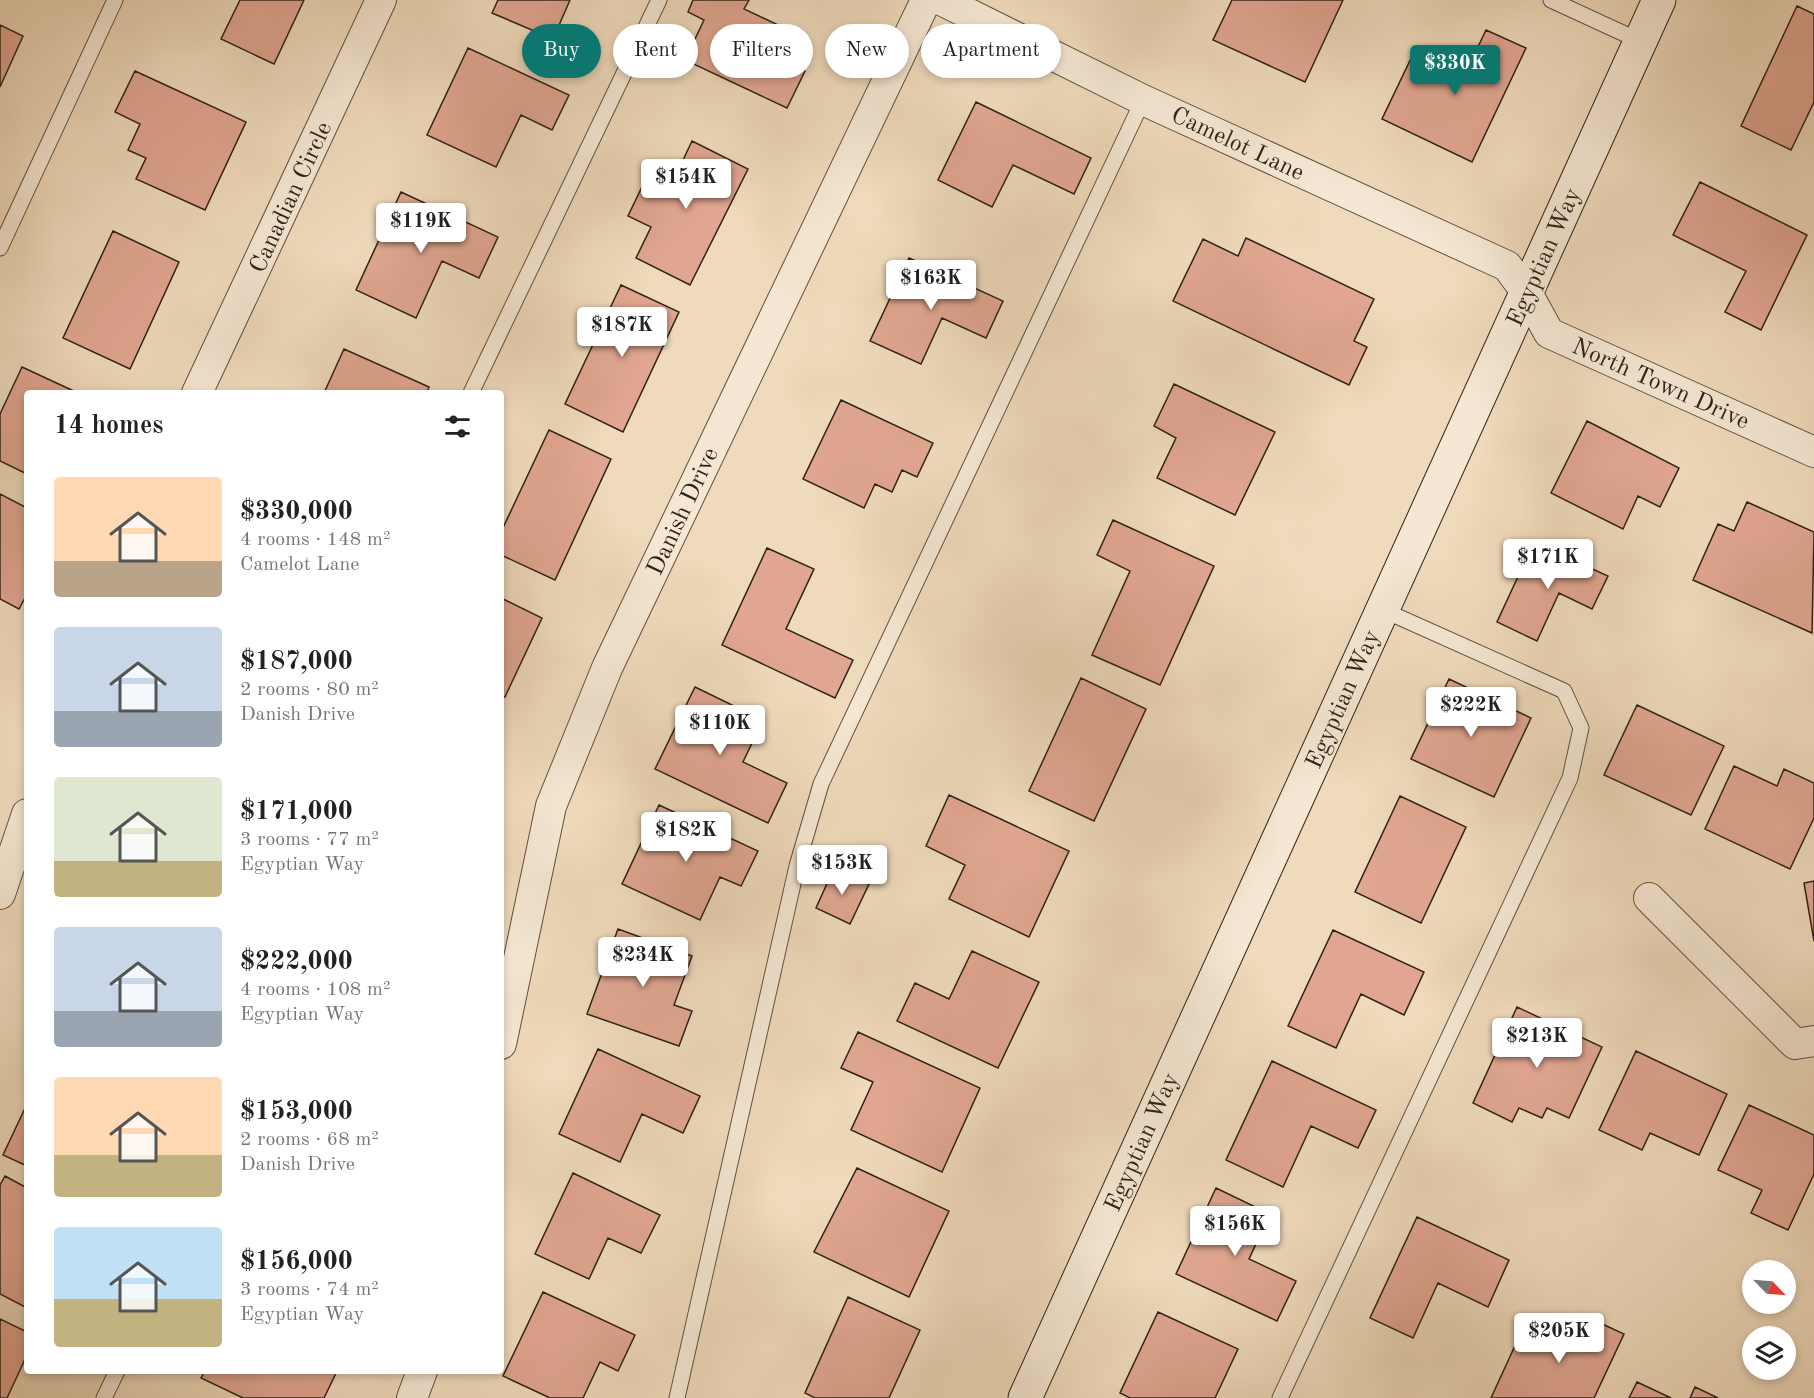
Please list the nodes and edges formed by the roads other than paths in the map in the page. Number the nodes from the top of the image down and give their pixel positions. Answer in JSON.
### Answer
{"nodes":[{"id":1,"x":116,"y":0,"type":"edge"},
{"id":2,"x":381,"y":0,"type":"edge"},
{"id":3,"x":659,"y":0,"type":"edge"},
{"id":4,"x":926,"y":0,"type":"edge"},
{"id":5,"x":941,"y":0,"type":"edge"},
{"id":6,"x":1551,"y":0,"type":"edge"},
{"id":7,"x":1659,"y":0,"type":"edge"},
{"id":8,"x":1640,"y":41,"type":"junction"},
{"id":9,"x":1143,"y":100,"type":"junction"},
{"id":10,"x":0,"y":248,"type":"edge"},
{"id":11,"x":1527,"y":293,"type":"junction"},
{"id":12,"x":198,"y":390,"type":"edge"},
{"id":13,"x":472,"y":390,"type":"edge"},
{"id":14,"x":1814,"y":452,"type":"edge"},
{"id":15,"x":1383,"y":610,"type":"junction"},
{"id":16,"x":24,"y":823,"type":"edge"},
{"id":17,"x":0,"y":894,"type":"edge"},
{"id":18,"x":1649,"y":898,"type":"dead end"},
{"id":19,"x":504,"y":1030,"type":"edge"},
{"id":20,"x":1814,"y":1041,"type":"edge"},
{"id":21,"x":116,"y":1374,"type":"edge"},
{"id":22,"x":421,"y":1374,"type":"edge"},
{"id":23,"x":104,"y":1398,"type":"edge"},
{"id":24,"x":412,"y":1398,"type":"edge"},
{"id":25,"x":677,"y":1398,"type":"edge"},
{"id":26,"x":1025,"y":1398,"type":"edge"},
{"id":27,"x":1280,"y":1398,"type":"edge"}],
"edges":[{"from":1,"to":10,"type":"lane"},
{"from":2,"to":12,"type":"street","name":"Canadian Circle"},
{"from":3,"to":13,"type":"lane"},
{"from":4,"to":19,"type":"street","name":"Danish Drive"},
{"from":5,"to":9,"type":"street","name":"Camelot Lane"},
{"from":6,"to":8,"type":"lane"},
{"from":7,"to":8,"type":"street","name":"Egyptian Way"},
{"from":8,"to":11,"type":"street","name":"Egyptian Way"},
{"from":9,"to":11,"type":"street","name":"Camelot Lane"},
{"from":9,"to":25,"type":"lane"},
{"from":11,"to":14,"type":"street","name":"North Town Drive"},
{"from":11,"to":15,"type":"street","name":"Egyptian Way"},
{"from":15,"to":26,"type":"street","name":"Egyptian Way"},
{"from":15,"to":27,"type":"lane"},
{"from":16,"to":17,"type":"street"},
{"from":18,"to":20,"type":"street"},
{"from":21,"to":23,"type":"lane"},
{"from":22,"to":24,"type":"street"}]}
